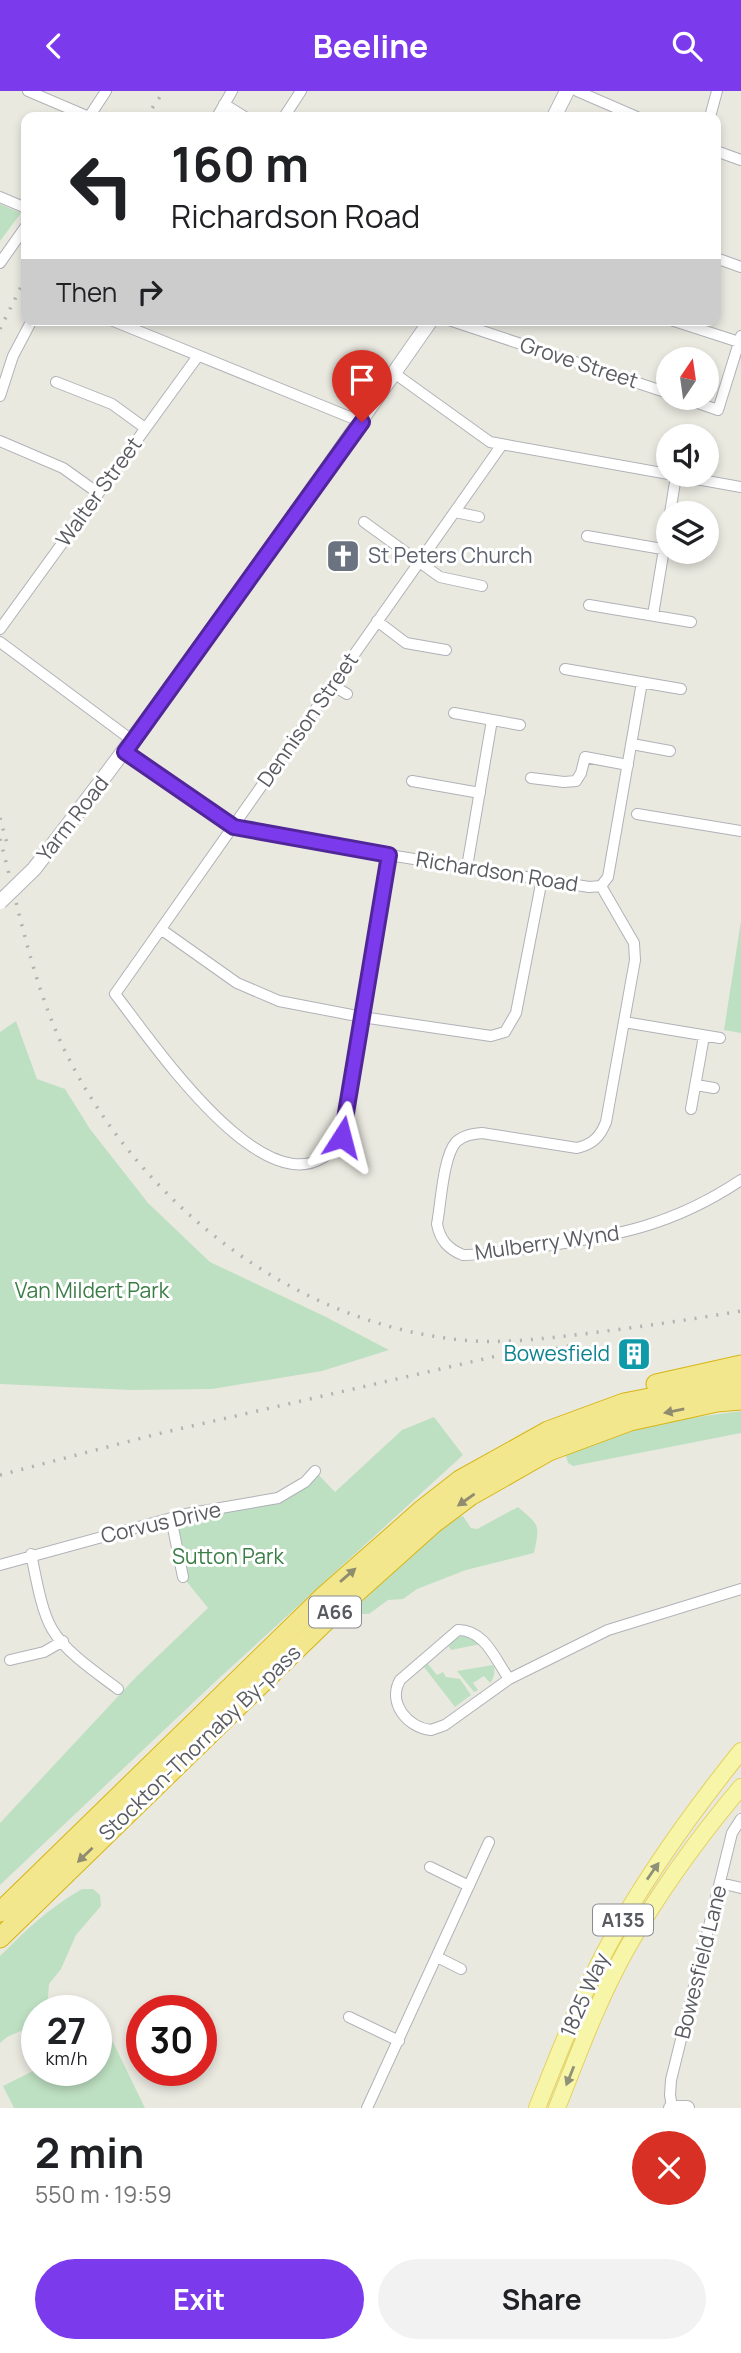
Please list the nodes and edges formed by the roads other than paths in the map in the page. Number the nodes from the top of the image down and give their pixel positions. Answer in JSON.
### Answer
{"nodes":[{"id":1,"x":106,"y":91,"type":"edge"},
{"id":2,"x":232,"y":91,"type":"edge"},
{"id":3,"x":301,"y":91,"type":"edge"},
{"id":4,"x":567,"y":91,"type":"edge"},
{"id":5,"x":577,"y":91,"type":"edge"},
{"id":6,"x":717,"y":91,"type":"edge"},
{"id":7,"x":34,"y":92,"type":"edge"},
{"id":8,"x":224,"y":104,"type":"junction"},
{"id":9,"x":78,"y":112,"type":"edge"},
{"id":10,"x":92,"y":112,"type":"edge"},
{"id":11,"x":220,"y":112,"type":"edge"},
{"id":12,"x":237,"y":112,"type":"edge"},
{"id":13,"x":287,"y":112,"type":"edge"},
{"id":14,"x":556,"y":112,"type":"edge"},
{"id":15,"x":625,"y":112,"type":"edge"},
{"id":16,"x":711,"y":112,"type":"edge"},
{"id":17,"x":721,"y":153,"type":"edge"},
{"id":18,"x":741,"y":160,"type":"edge"},
{"id":19,"x":0,"y":197,"type":"edge"},
{"id":20,"x":21,"y":206,"type":"edge"},
{"id":21,"x":21,"y":233,"type":"edge"},
{"id":22,"x":721,"y":260,"type":"edge"},
{"id":23,"x":0,"y":263,"type":"edge"},
{"id":24,"x":741,"y":267,"type":"edge"},
{"id":25,"x":29,"y":326,"type":"edge"},
{"id":26,"x":126,"y":326,"type":"edge"},
{"id":27,"x":425,"y":326,"type":"edge"},
{"id":28,"x":467,"y":326,"type":"edge"},
{"id":29,"x":693,"y":326,"type":"edge"},
{"id":30,"x":740,"y":339,"type":"edge"},
{"id":31,"x":198,"y":356,"type":"junction"},
{"id":32,"x":394,"y":373,"type":"junction"},
{"id":33,"x":735,"y":375,"type":"edge"},
{"id":34,"x":56,"y":382,"type":"dead end"},
{"id":35,"x":656,"y":389,"type":"edge"},
{"id":36,"x":0,"y":395,"type":"edge"},
{"id":37,"x":719,"y":407,"type":"edge"},
{"id":38,"x":362,"y":422,"type":"junction"},
{"id":39,"x":145,"y":428,"type":"junction"},
{"id":40,"x":0,"y":441,"type":"edge"},
{"id":41,"x":501,"y":446,"type":"junction"},
{"id":42,"x":656,"y":473,"type":"edge"},
{"id":43,"x":719,"y":483,"type":"edge"},
{"id":44,"x":741,"y":487,"type":"edge"},
{"id":45,"x":98,"y":493,"type":"junction"},
{"id":46,"x":455,"y":512,"type":"junction"},
{"id":47,"x":479,"y":517,"type":"dead end"},
{"id":48,"x":364,"y":522,"type":"dead end"},
{"id":49,"x":587,"y":536,"type":"dead end"},
{"id":50,"x":656,"y":547,"type":"edge"},
{"id":51,"x":419,"y":562,"type":"junction"},
{"id":52,"x":664,"y":564,"type":"edge"},
{"id":53,"x":482,"y":586,"type":"dead end"},
{"id":54,"x":589,"y":605,"type":"dead end"},
{"id":55,"x":653,"y":615,"type":"junction"},
{"id":56,"x":377,"y":621,"type":"junction"},
{"id":57,"x":691,"y":622,"type":"dead end"},
{"id":58,"x":0,"y":629,"type":"edge"},
{"id":59,"x":0,"y":642,"type":"edge"},
{"id":60,"x":446,"y":650,"type":"dead end"},
{"id":61,"x":565,"y":669,"type":"dead end"},
{"id":62,"x":642,"y":682,"type":"junction"},
{"id":63,"x":332,"y":685,"type":"junction"},
{"id":64,"x":681,"y":689,"type":"dead end"},
{"id":65,"x":347,"y":694,"type":"dead end"},
{"id":66,"x":454,"y":713,"type":"dead end"},
{"id":67,"x":492,"y":720,"type":"junction"},
{"id":68,"x":520,"y":725,"type":"dead end"},
{"id":69,"x":632,"y":744,"type":"junction"},
{"id":70,"x":129,"y":746,"type":"junction"},
{"id":71,"x":670,"y":751,"type":"dead end"},
{"id":72,"x":628,"y":765,"type":"junction"},
{"id":73,"x":531,"y":778,"type":"dead end"},
{"id":74,"x":412,"y":781,"type":"dead end"},
{"id":75,"x":480,"y":793,"type":"junction"},
{"id":76,"x":637,"y":814,"type":"dead end"},
{"id":77,"x":234,"y":827,"type":"junction"},
{"id":78,"x":741,"y":831,"type":"edge"},
{"id":79,"x":389,"y":855,"type":"junction"},
{"id":80,"x":467,"y":867,"type":"junction"},
{"id":81,"x":542,"y":879,"type":"junction"},
{"id":82,"x":601,"y":886,"type":"junction"},
{"id":83,"x":0,"y":902,"type":"edge"},
{"id":84,"x":162,"y":930,"type":"junction"},
{"id":85,"x":362,"y":1017,"type":"junction"},
{"id":86,"x":624,"y":1022,"type":"junction"},
{"id":87,"x":704,"y":1035,"type":"junction"},
{"id":88,"x":720,"y":1038,"type":"dead end"},
{"id":89,"x":696,"y":1084,"type":"junction"},
{"id":90,"x":714,"y":1088,"type":"dead end"},
{"id":91,"x":691,"y":1109,"type":"dead end"},
{"id":92,"x":741,"y":1180,"type":"edge"},
{"id":93,"x":741,"y":1365,"type":"edge"},
{"id":94,"x":741,"y":1383,"type":"edge"},
{"id":95,"x":741,"y":1400,"type":"edge"},
{"id":96,"x":548,"y":1431,"type":"junction"},
{"id":97,"x":315,"y":1471,"type":"dead end"},
{"id":98,"x":171,"y":1518,"type":"junction"},
{"id":99,"x":32,"y":1555,"type":"junction"},
{"id":100,"x":0,"y":1565,"type":"edge"},
{"id":101,"x":183,"y":1577,"type":"dead end"},
{"id":102,"x":741,"y":1589,"type":"edge"},
{"id":103,"x":63,"y":1641,"type":"junction"},
{"id":104,"x":10,"y":1660,"type":"dead end"},
{"id":105,"x":509,"y":1679,"type":"junction"},
{"id":106,"x":118,"y":1689,"type":"dead end"},
{"id":107,"x":741,"y":1751,"type":"edge"},
{"id":108,"x":741,"y":1787,"type":"edge"},
{"id":109,"x":741,"y":1819,"type":"edge"},
{"id":110,"x":489,"y":1842,"type":"dead end"},
{"id":111,"x":430,"y":1867,"type":"dead end"},
{"id":112,"x":720,"y":1883,"type":"junction"},
{"id":113,"x":469,"y":1886,"type":"junction"},
{"id":114,"x":741,"y":1888,"type":"edge"},
{"id":115,"x":0,"y":1912,"type":"edge"},
{"id":116,"x":0,"y":1938,"type":"edge"},
{"id":117,"x":437,"y":1957,"type":"junction"},
{"id":118,"x":461,"y":1969,"type":"dead end"},
{"id":119,"x":349,"y":2017,"type":"dead end"},
{"id":120,"x":399,"y":2041,"type":"junction"},
{"id":121,"x":367,"y":2108,"type":"edge"},
{"id":122,"x":537,"y":2108,"type":"edge"},
{"id":123,"x":557,"y":2108,"type":"edge"},
{"id":124,"x":677,"y":2108,"type":"edge"}],
"edges":[{"from":1,"to":10,"type":"street"},
{"from":2,"to":8,"type":"street"},
{"from":3,"to":13,"type":"street"},
{"from":4,"to":14,"type":"street"},
{"from":5,"to":15,"type":"street"},
{"from":6,"to":16,"type":"street"},
{"from":7,"to":9,"type":"street"},
{"from":8,"to":11,"type":"street"},
{"from":8,"to":12,"type":"street"},
{"from":17,"to":18,"type":"street"},
{"from":19,"to":20,"type":"street"},
{"from":21,"to":23,"type":"street"},
{"from":22,"to":24,"type":"street"},
{"from":25,"to":36,"type":"street"},
{"from":26,"to":31,"type":"street"},
{"from":27,"to":32,"type":"street","name":"Yarm Road"},
{"from":28,"to":35,"type":"street","name":"Grove Street"},
{"from":29,"to":30,"type":"street"},
{"from":30,"to":33,"type":"street"},
{"from":31,"to":38,"type":"street"},
{"from":31,"to":39,"type":"street","name":"Walter Street"},
{"from":32,"to":38,"type":"street","name":"Yarm Road"},
{"from":32,"to":41,"type":"street"},
{"from":33,"to":37,"type":"street"},
{"from":34,"to":39,"type":"street"},
{"from":38,"to":70,"type":"street","name":"Yarm Road"},
{"from":39,"to":45,"type":"street","name":"Walter Street"},
{"from":40,"to":45,"type":"street"},
{"from":41,"to":42,"type":"street"},
{"from":41,"to":46,"type":"street","name":"Dennison Street"},
{"from":43,"to":44,"type":"street"},
{"from":45,"to":58,"type":"street","name":"Walter Street"},
{"from":46,"to":47,"type":"street"},
{"from":46,"to":51,"type":"street","name":"Dennison Street"},
{"from":48,"to":51,"type":"street"},
{"from":49,"to":50,"type":"street"},
{"from":51,"to":53,"type":"street"},
{"from":51,"to":56,"type":"street","name":"Dennison Street"},
{"from":52,"to":55,"type":"street"},
{"from":54,"to":55,"type":"street"},
{"from":55,"to":57,"type":"street"},
{"from":56,"to":60,"type":"street"},
{"from":56,"to":63,"type":"street","name":"Dennison Street"},
{"from":59,"to":70,"type":"street","name":"Richardson Road"},
{"from":61,"to":62,"type":"street"},
{"from":62,"to":64,"type":"street"},
{"from":62,"to":69,"type":"street"},
{"from":63,"to":65,"type":"street"},
{"from":63,"to":77,"type":"street","name":"Dennison Street"},
{"from":66,"to":67,"type":"street"},
{"from":67,"to":68,"type":"street"},
{"from":67,"to":75,"type":"street"},
{"from":69,"to":71,"type":"street"},
{"from":69,"to":72,"type":"street"},
{"from":70,"to":77,"type":"street","name":"Richardson Road"},
{"from":70,"to":83,"type":"street","name":"Yarm Road","bridge":true},
{"from":72,"to":73,"type":"street"},
{"from":72,"to":82,"type":"street"},
{"from":74,"to":75,"type":"street"},
{"from":75,"to":80,"type":"street"},
{"from":76,"to":78,"type":"street"},
{"from":77,"to":79,"type":"street","name":"Richardson Road"},
{"from":77,"to":84,"type":"street","name":"Dennison Street"},
{"from":79,"to":80,"type":"street","name":"Richardson Road"},
{"from":79,"to":85,"type":"street"},
{"from":80,"to":81,"type":"street","name":"Richardson Road"},
{"from":81,"to":82,"type":"street","name":"Richardson Road"},
{"from":81,"to":85,"type":"street"},
{"from":82,"to":86,"type":"street","name":"Mulberry Wynd"},
{"from":84,"to":85,"type":"street"},
{"from":84,"to":85,"type":"street","name":"Dennison Street"},
{"from":86,"to":87,"type":"street"},
{"from":86,"to":92,"type":"street","name":"Mulberry Wynd"},
{"from":87,"to":88,"type":"street"},
{"from":87,"to":89,"type":"street"},
{"from":89,"to":90,"type":"street"},
{"from":89,"to":91,"type":"street"},
{"from":93,"to":96,"type":"highway","number":"A66"},
{"from":94,"to":96,"type":"highway","name":"Stockton-Thornaby By-pass","number":"A66"},
{"from":95,"to":116,"type":"highway","name":"Stockton-Thornaby By-pass","number":"A66","one_way":true},
{"from":115,"to":96,"type":"highway","name":"Stockton-Thornaby By-pass","number":"A66","one_way":true},
{"from":97,"to":98,"type":"street","name":"Corvus Drive"},
{"from":98,"to":99,"type":"street","name":"Corvus Drive"},
{"from":98,"to":101,"type":"street"},
{"from":99,"to":100,"type":"street","name":"Corvus Drive"},
{"from":99,"to":103,"type":"street"},
{"from":102,"to":105,"type":"street"},
{"from":103,"to":104,"type":"street"},
{"from":103,"to":106,"type":"street"},
{"from":105,"to":105,"type":"street"},
{"from":122,"to":107,"type":"main road","name":"1825 Way","number":"A135","one_way":true},
{"from":108,"to":123,"type":"main road","name":"1825 Way","number":"A135","one_way":true},
{"from":109,"to":112,"type":"street","name":"Bowesfield Lane"},
{"from":110,"to":113,"type":"street"},
{"from":111,"to":113,"type":"street"},
{"from":112,"to":114,"type":"street"},
{"from":112,"to":124,"type":"street","name":"Bowesfield Lane"},
{"from":113,"to":117,"type":"street"},
{"from":117,"to":118,"type":"street"},
{"from":117,"to":120,"type":"street"},
{"from":119,"to":120,"type":"street"},
{"from":120,"to":121,"type":"street"}]}
